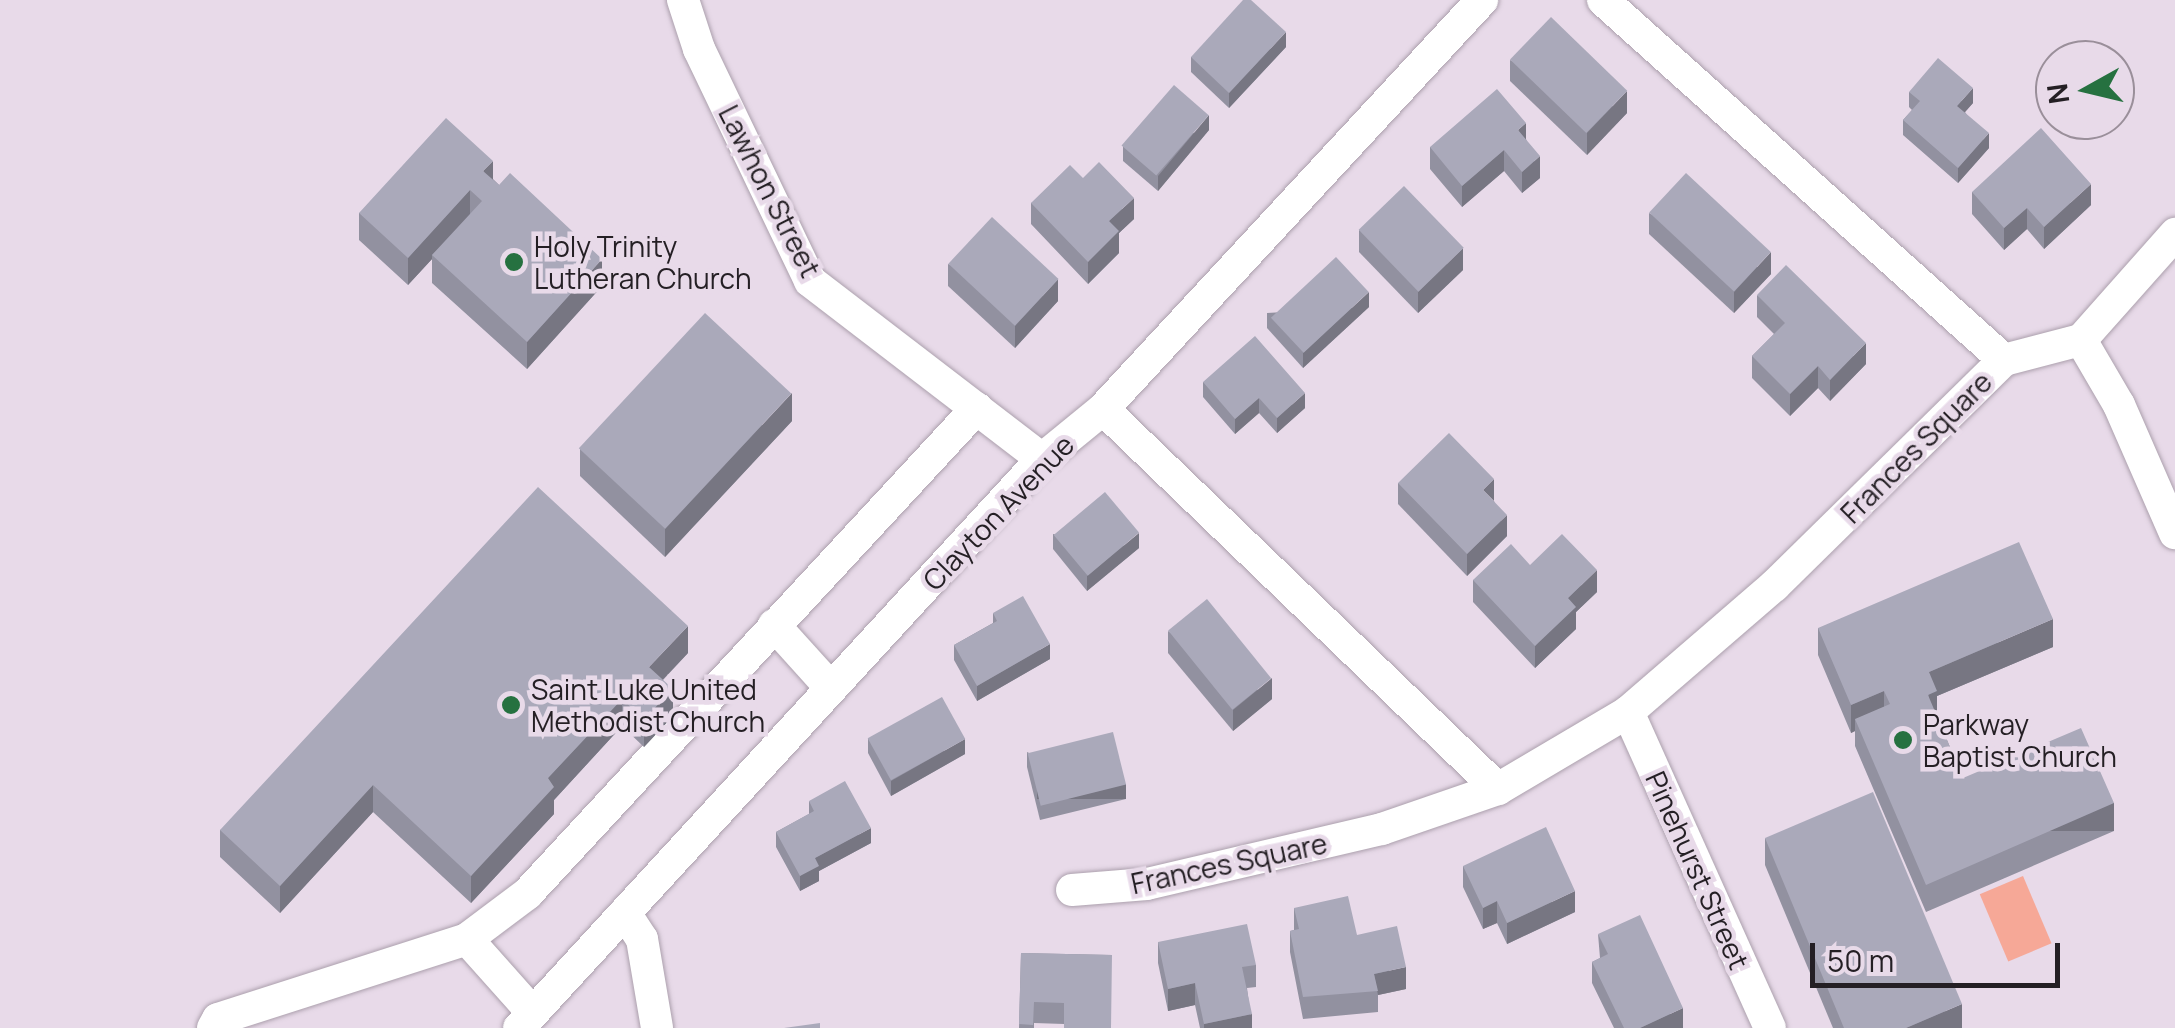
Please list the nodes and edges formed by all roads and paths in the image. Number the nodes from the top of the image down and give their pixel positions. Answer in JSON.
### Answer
{"nodes":[{"id":1,"x":683,"y":0,"type":"edge"},
{"id":2,"x":1482,"y":0,"type":"edge"},
{"id":3,"x":1602,"y":0,"type":"edge"},
{"id":4,"x":2175,"y":234,"type":"edge"},
{"id":5,"x":2082,"y":340,"type":"junction"},
{"id":6,"x":2004,"y":360,"type":"junction"},
{"id":7,"x":977,"y":408,"type":"junction"},
{"id":8,"x":1103,"y":408,"type":"junction"},
{"id":9,"x":1042,"y":459,"type":"junction"},
{"id":10,"x":2175,"y":533,"type":"edge"},
{"id":11,"x":774,"y":625,"type":"junction"},
{"id":12,"x":831,"y":688,"type":"junction"},
{"id":13,"x":1628,"y":712,"type":"junction"},
{"id":14,"x":1498,"y":789,"type":"junction"},
{"id":15,"x":1072,"y":890,"type":"dead end"},
{"id":16,"x":625,"y":913,"type":"junction"},
{"id":17,"x":467,"y":940,"type":"junction"},
{"id":18,"x":526,"y":1020,"type":"edge"},
{"id":19,"x":213,"y":1028,"type":"edge"},
{"id":20,"x":657,"y":1028,"type":"edge"},
{"id":21,"x":1770,"y":1028,"type":"edge"}],
"edges":[{"from":1,"to":7,"type":"street","name":"Lawhon Street"},
{"from":2,"to":8,"type":"street","name":"Clayton Avenue"},
{"from":3,"to":6,"type":"street","name":"Frances Square"},
{"from":4,"to":5,"type":"street"},
{"from":5,"to":6,"type":"street"},
{"from":5,"to":10,"type":"street"},
{"from":6,"to":13,"type":"street","name":"Frances Square"},
{"from":7,"to":9,"type":"street","name":"Lawhon Street"},
{"from":7,"to":11,"type":"street"},
{"from":8,"to":9,"type":"street","name":"Clayton Avenue"},
{"from":8,"to":14,"type":"street"},
{"from":9,"to":12,"type":"street","name":"Clayton Avenue"},
{"from":11,"to":12,"type":"street"},
{"from":11,"to":17,"type":"street"},
{"from":12,"to":16,"type":"street","name":"Clayton Avenue"},
{"from":13,"to":14,"type":"street","name":"Frances Square"},
{"from":13,"to":21,"type":"street","name":"Pinehurst Street"},
{"from":14,"to":15,"type":"street","name":"Frances Square"},
{"from":16,"to":18,"type":"street","name":"Clayton Avenue"},
{"from":16,"to":20,"type":"street"},
{"from":17,"to":18,"type":"street"},
{"from":17,"to":19,"type":"street"}]}
